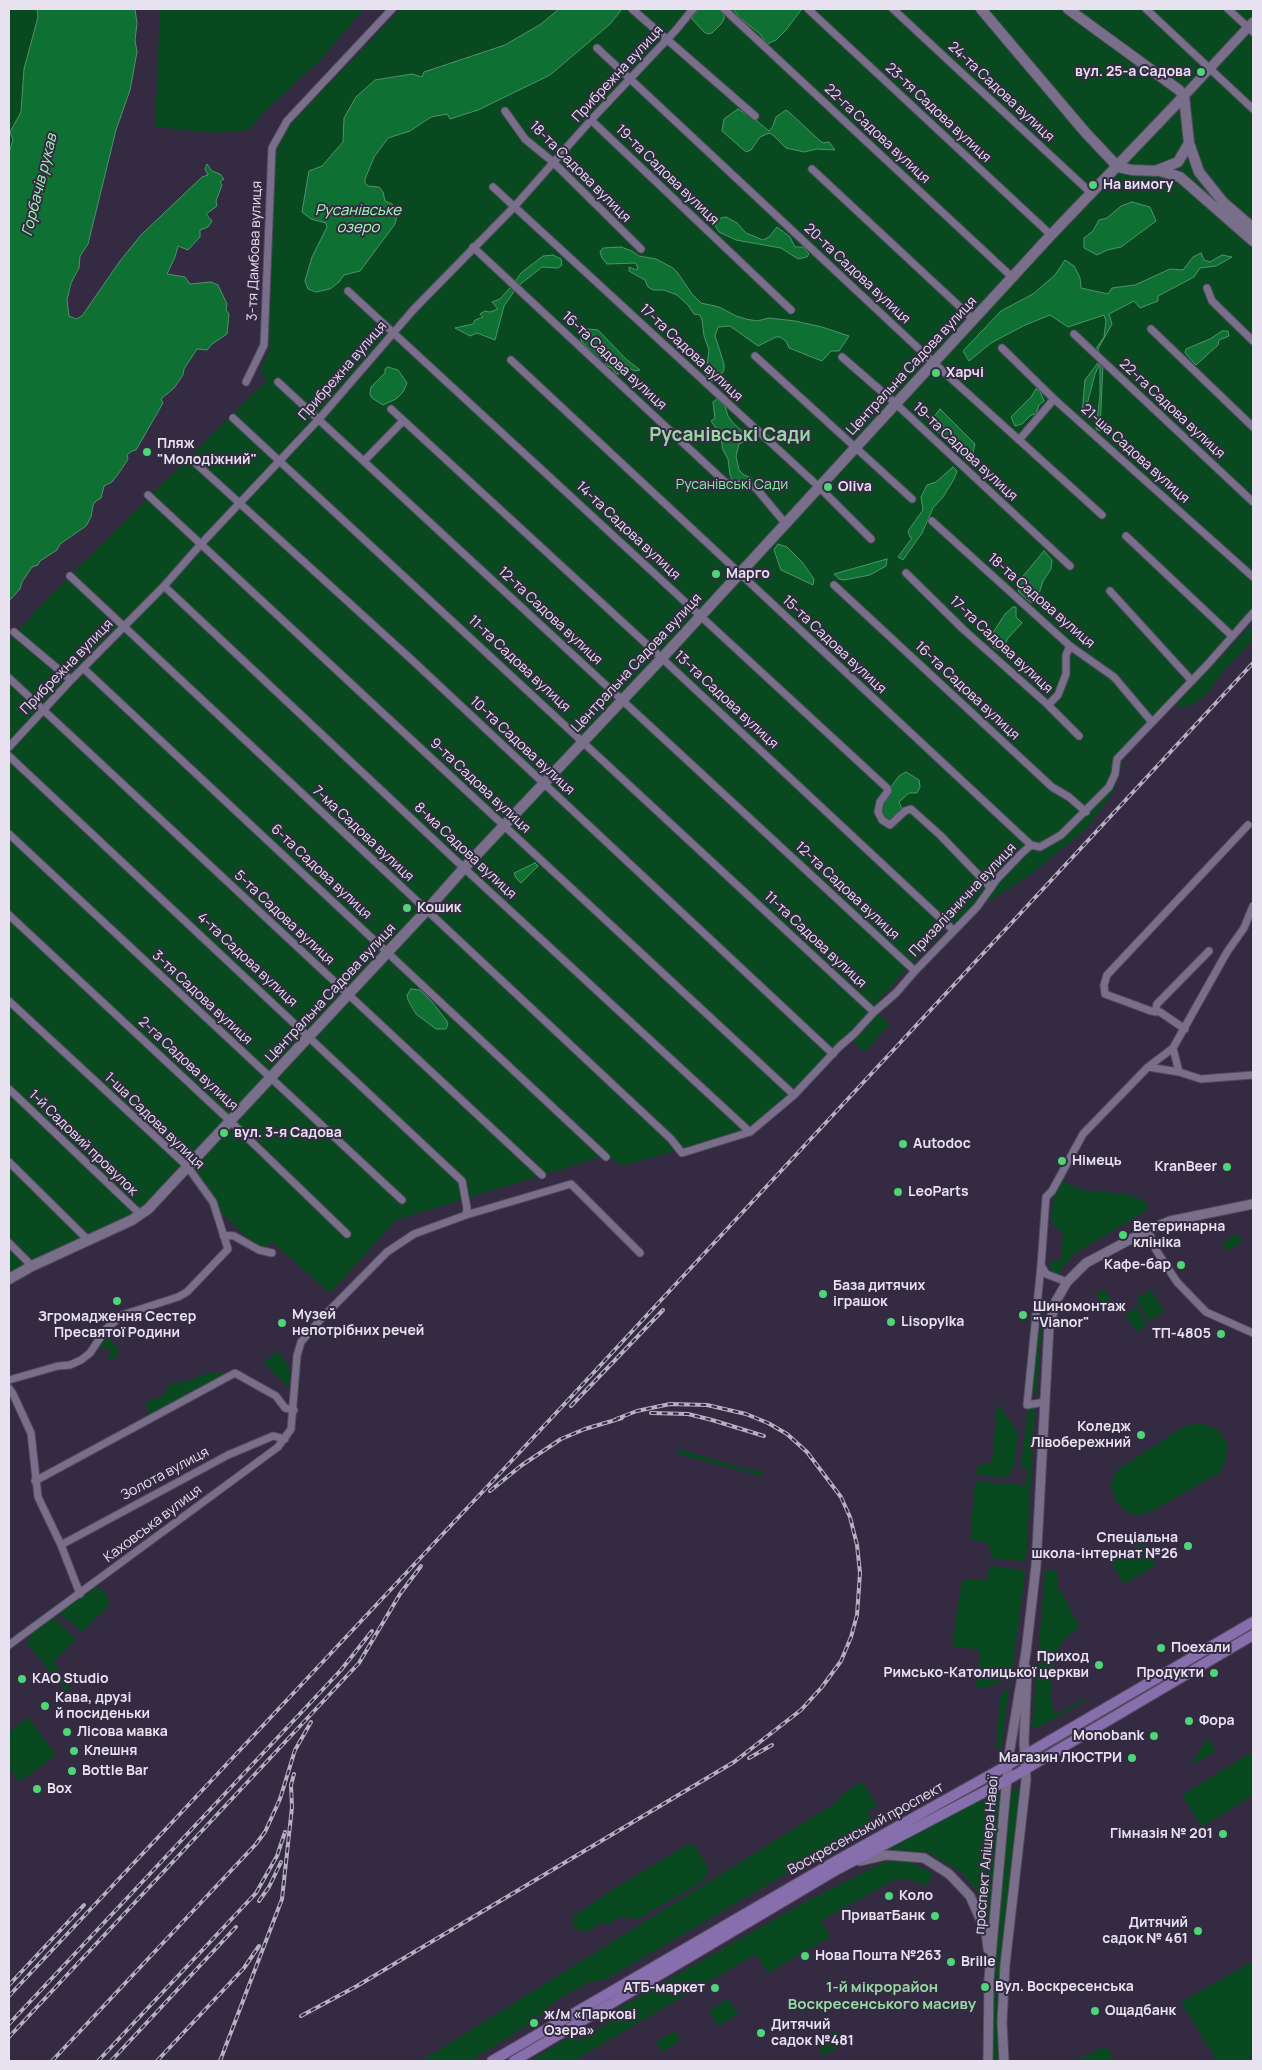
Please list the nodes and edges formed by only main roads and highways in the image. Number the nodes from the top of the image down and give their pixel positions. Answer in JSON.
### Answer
{"nodes":[{"id":1,"x":981,"y":9,"type":"edge"},
{"id":2,"x":1068,"y":9,"type":"edge"},
{"id":3,"x":1184,"y":96,"type":"junction"},
{"id":4,"x":1189,"y":143,"type":"junction"},
{"id":5,"x":1118,"y":167,"type":"junction"},
{"id":6,"x":1155,"y":171,"type":"junction"},
{"id":7,"x":1253,"y":228,"type":"edge"},
{"id":8,"x":1253,"y":241,"type":"edge"},
{"id":9,"x":9,"y":1279,"type":"edge"},
{"id":10,"x":1253,"y":1622,"type":"edge"},
{"id":11,"x":1253,"y":1634,"type":"edge"},
{"id":12,"x":492,"y":2061,"type":"edge"},
{"id":13,"x":514,"y":2061,"type":"edge"}],
"edges":[{"from":1,"to":5,"type":"main road"},
{"from":2,"to":3,"type":"main road"},
{"from":3,"to":4,"type":"main road"},
{"from":3,"to":5,"type":"main road","name":"Центральна Садова вулиця"},
{"from":4,"to":6,"type":"main road"},
{"from":4,"to":7,"type":"main road"},
{"from":5,"to":6,"type":"main road"},
{"from":5,"to":9,"type":"main road","name":"Центральна Садова вулиця"},
{"from":6,"to":8,"type":"main road"},
{"from":10,"to":12,"type":"main road","name":"Воскресенський проспект"},
{"from":11,"to":13,"type":"main road","name":"Воскресенський проспект"}]}
